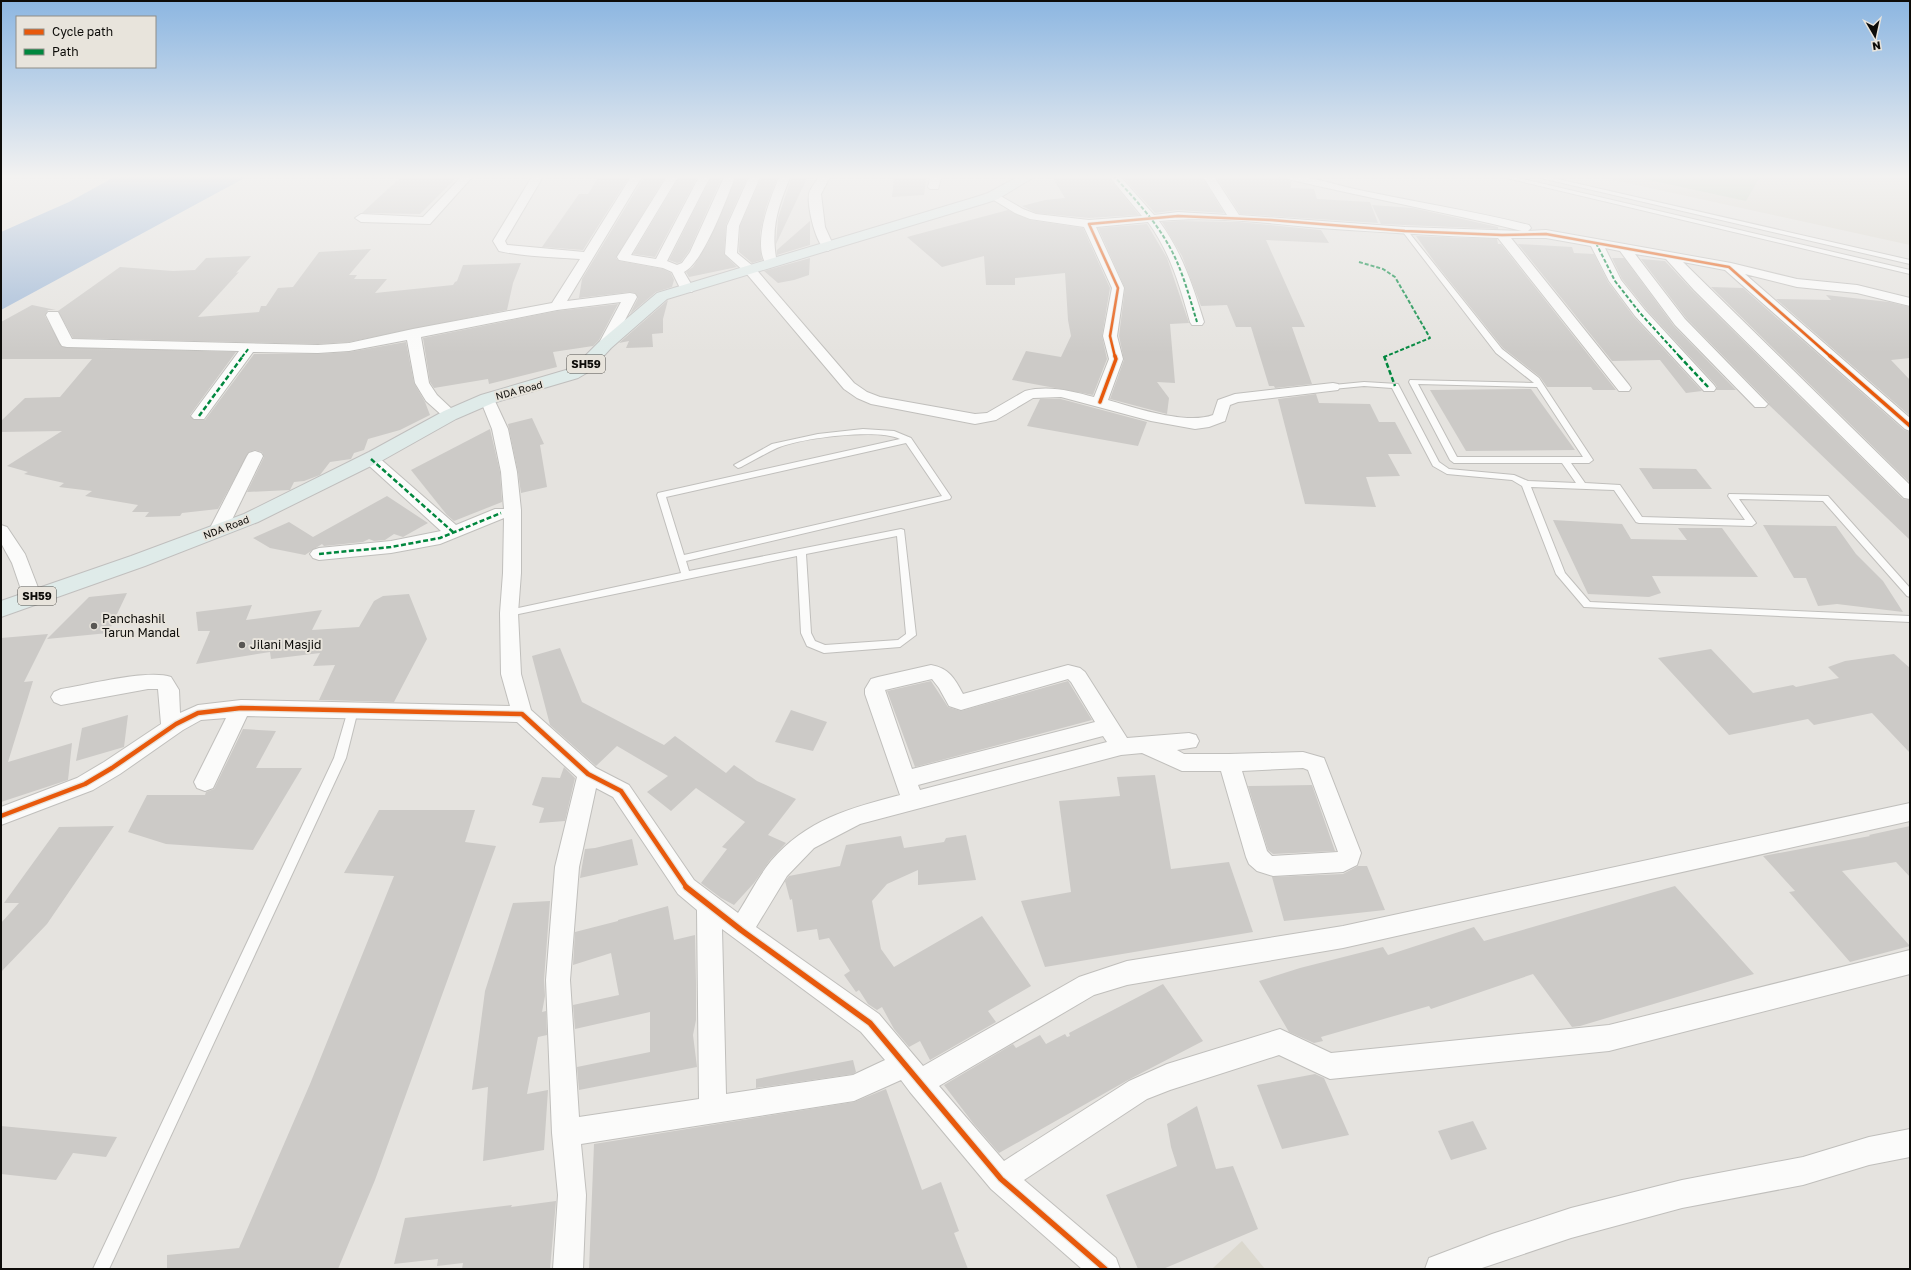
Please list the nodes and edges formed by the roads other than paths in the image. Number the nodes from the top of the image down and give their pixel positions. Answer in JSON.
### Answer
{"nodes":[{"id":1,"x":503,"y":234,"type":"edge"},
{"id":2,"x":601,"y":234,"type":"edge"},
{"id":3,"x":637,"y":234,"type":"edge"},
{"id":4,"x":675,"y":234,"type":"edge"},
{"id":5,"x":704,"y":234,"type":"edge"},
{"id":6,"x":732,"y":234,"type":"edge"},
{"id":7,"x":767,"y":234,"type":"edge"},
{"id":8,"x":822,"y":234,"type":"edge"},
{"id":9,"x":869,"y":234,"type":"edge"},
{"id":10,"x":1094,"y":234,"type":"edge"},
{"id":11,"x":1163,"y":234,"type":"edge"},
{"id":12,"x":1408,"y":234,"type":"edge"},
{"id":13,"x":1488,"y":234,"type":"edge"},
{"id":14,"x":1534,"y":234,"type":"edge"},
{"id":15,"x":1547,"y":234,"type":"edge"},
{"id":16,"x":1749,"y":234,"type":"edge"},
{"id":17,"x":1789,"y":234,"type":"edge"},
{"id":18,"x":1502,"y":235,"type":"junction"},
{"id":19,"x":1596,"y":243,"type":"junction"},
{"id":20,"x":828,"y":247,"type":"junction"},
{"id":21,"x":1625,"y":248,"type":"junction"},
{"id":22,"x":587,"y":256,"type":"junction"},
{"id":23,"x":1671,"y":257,"type":"junction"},
{"id":24,"x":1910,"y":262,"type":"edge"},
{"id":25,"x":660,"y":263,"type":"junction"},
{"id":26,"x":771,"y":263,"type":"junction"},
{"id":27,"x":1729,"y":267,"type":"junction"},
{"id":28,"x":676,"y":270,"type":"junction"},
{"id":29,"x":750,"y":270,"type":"junction"},
{"id":30,"x":1910,"y":272,"type":"edge"},
{"id":31,"x":687,"y":289,"type":"junction"},
{"id":32,"x":1910,"y":302,"type":"edge"},
{"id":33,"x":557,"y":306,"type":"junction"},
{"id":34,"x":53,"y":315,"type":"dead end"},
{"id":35,"x":1197,"y":322,"type":"dead end"},
{"id":36,"x":412,"y":333,"type":"junction"},
{"id":37,"x":605,"y":345,"type":"junction"},
{"id":38,"x":249,"y":348,"type":"junction"},
{"id":39,"x":1539,"y":385,"type":"junction"},
{"id":40,"x":1333,"y":387,"type":"joint"},
{"id":41,"x":1624,"y":388,"type":"dead end"},
{"id":42,"x":1709,"y":388,"type":"dead end"},
{"id":43,"x":487,"y":399,"type":"junction"},
{"id":44,"x":1100,"y":402,"type":"junction"},
{"id":45,"x":1760,"y":404,"type":"dead end"},
{"id":46,"x":450,"y":415,"type":"junction"},
{"id":47,"x":199,"y":416,"type":"dead end"},
{"id":48,"x":1910,"y":426,"type":"edge"},
{"id":49,"x":908,"y":440,"type":"junction"},
{"id":50,"x":255,"y":456,"type":"dead end"},
{"id":51,"x":371,"y":459,"type":"junction"},
{"id":52,"x":1566,"y":460,"type":"junction"},
{"id":53,"x":738,"y":465,"type":"dead end"},
{"id":54,"x":1526,"y":484,"type":"junction"},
{"id":55,"x":1582,"y":486,"type":"junction"},
{"id":56,"x":1910,"y":494,"type":"edge"},
{"id":57,"x":501,"y":513,"type":"dead end"},
{"id":58,"x":218,"y":530,"type":"junction"},
{"id":59,"x":1,"y":531,"type":"edge"},
{"id":60,"x":453,"y":532,"type":"junction"},
{"id":61,"x":801,"y":552,"type":"junction"},
{"id":62,"x":319,"y":554,"type":"dead end"},
{"id":63,"x":681,"y":559,"type":"junction"},
{"id":64,"x":686,"y":575,"type":"junction"},
{"id":65,"x":1910,"y":594,"type":"edge"},
{"id":66,"x":33,"y":598,"type":"junction"},
{"id":67,"x":1,"y":609,"type":"edge"},
{"id":68,"x":509,"y":613,"type":"junction"},
{"id":69,"x":1910,"y":619,"type":"edge"},
{"id":70,"x":61,"y":697,"type":"dead end"},
{"id":71,"x":241,"y":708,"type":"junction"},
{"id":72,"x":353,"y":710,"type":"junction"},
{"id":73,"x":522,"y":714,"type":"junction"},
{"id":74,"x":1108,"y":726,"type":"junction"},
{"id":75,"x":171,"y":727,"type":"junction"},
{"id":76,"x":1189,"y":741,"type":"dead end"},
{"id":77,"x":1145,"y":745,"type":"junction"},
{"id":78,"x":1122,"y":747,"type":"junction"},
{"id":79,"x":1228,"y":763,"type":"junction"},
{"id":80,"x":588,"y":774,"type":"junction"},
{"id":81,"x":905,"y":780,"type":"junction"},
{"id":82,"x":204,"y":782,"type":"dead end"},
{"id":83,"x":913,"y":801,"type":"junction"},
{"id":84,"x":1910,"y":812,"type":"edge"},
{"id":85,"x":1,"y":816,"type":"edge"},
{"id":86,"x":709,"y":904,"type":"junction"},
{"id":87,"x":741,"y":930,"type":"junction"},
{"id":88,"x":1910,"y":962,"type":"edge"},
{"id":89,"x":913,"y":1073,"type":"junction"},
{"id":90,"x":713,"y":1111,"type":"junction"},
{"id":91,"x":566,"y":1133,"type":"junction"},
{"id":92,"x":1910,"y":1143,"type":"edge"},
{"id":93,"x":1001,"y":1179,"type":"junction"},
{"id":94,"x":101,"y":1269,"type":"edge"},
{"id":95,"x":568,"y":1269,"type":"edge"},
{"id":96,"x":1105,"y":1269,"type":"edge"},
{"id":97,"x":1440,"y":1269,"type":"edge"}],
"edges":[{"from":1,"to":22,"type":"street"},
{"from":2,"to":22,"type":"street"},
{"from":3,"to":25,"type":"street"},
{"from":4,"to":25,"type":"street"},
{"from":5,"to":28,"type":"street"},
{"from":6,"to":29,"type":"street"},
{"from":7,"to":26,"type":"street"},
{"from":8,"to":20,"type":"street"},
{"from":9,"to":20,"type":"main road","name":"NDA Road","number":"SH59"},
{"from":10,"to":44,"type":"street"},
{"from":11,"to":35,"type":"street"},
{"from":12,"to":39,"type":"lane"},
{"from":13,"to":18,"type":"street"},
{"from":14,"to":18,"type":"street"},
{"from":15,"to":19,"type":"street"},
{"from":16,"to":30,"type":"lane"},
{"from":17,"to":24,"type":"lane"},
{"from":18,"to":41,"type":"street"},
{"from":19,"to":21,"type":"street"},
{"from":19,"to":42,"type":"street"},
{"from":20,"to":26,"type":"main road","name":"NDA Road","number":"SH59"},
{"from":21,"to":23,"type":"street"},
{"from":21,"to":45,"type":"street"},
{"from":22,"to":33,"type":"street"},
{"from":23,"to":27,"type":"street"},
{"from":23,"to":56,"type":"street"},
{"from":25,"to":28,"type":"street"},
{"from":26,"to":29,"type":"main road","name":"NDA Road","number":"SH59"},
{"from":27,"to":32,"type":"street"},
{"from":27,"to":48,"type":"street"},
{"from":28,"to":31,"type":"street"},
{"from":29,"to":31,"type":"main road","name":"NDA Road","number":"SH59"},
{"from":29,"to":44,"type":"street"},
{"from":31,"to":37,"type":"main road","name":"NDA Road","number":"SH59"},
{"from":33,"to":36,"type":"street"},
{"from":33,"to":37,"type":"street"},
{"from":34,"to":38,"type":"street"},
{"from":36,"to":38,"type":"street"},
{"from":36,"to":46,"type":"street"},
{"from":37,"to":43,"type":"main road","name":"NDA Road","number":"SH59"},
{"from":38,"to":47,"type":"street"},
{"from":39,"to":52,"type":"lane"},
{"from":39,"to":52,"type":"lane"},
{"from":40,"to":44,"type":"street"},
{"from":40,"to":54,"type":"lane"},
{"from":43,"to":46,"type":"main road","name":"NDA Road","number":"SH59"},
{"from":43,"to":68,"type":"street"},
{"from":46,"to":51,"type":"main road","name":"NDA Road","number":"SH59"},
{"from":49,"to":53,"type":"lane"},
{"from":49,"to":63,"type":"lane"},
{"from":49,"to":63,"type":"lane"},
{"from":50,"to":58,"type":"street"},
{"from":51,"to":58,"type":"main road","name":"NDA Road","number":"SH59"},
{"from":51,"to":60,"type":"street"},
{"from":52,"to":55,"type":"lane"},
{"from":54,"to":55,"type":"lane"},
{"from":54,"to":69,"type":"lane"},
{"from":55,"to":65,"type":"lane"},
{"from":57,"to":60,"type":"street"},
{"from":58,"to":66,"type":"main road","name":"NDA Road","number":"SH59"},
{"from":59,"to":66,"type":"street"},
{"from":60,"to":62,"type":"street"},
{"from":61,"to":61,"type":"lane"},
{"from":61,"to":64,"type":"lane"},
{"from":63,"to":64,"type":"lane"},
{"from":64,"to":68,"type":"lane"},
{"from":66,"to":67,"type":"main road","name":"NDA Road","number":"SH59"},
{"from":68,"to":73,"type":"street"},
{"from":70,"to":75,"type":"street"},
{"from":71,"to":72,"type":"street"},
{"from":71,"to":75,"type":"street"},
{"from":71,"to":82,"type":"street"},
{"from":72,"to":73,"type":"street"},
{"from":72,"to":94,"type":"lane"},
{"from":73,"to":80,"type":"street"},
{"from":74,"to":78,"type":"street"},
{"from":74,"to":81,"type":"street"},
{"from":74,"to":81,"type":"street"},
{"from":75,"to":85,"type":"street"},
{"from":76,"to":77,"type":"street"},
{"from":77,"to":78,"type":"street"},
{"from":77,"to":79,"type":"street"},
{"from":78,"to":83,"type":"street"},
{"from":79,"to":79,"type":"street"},
{"from":80,"to":86,"type":"street"},
{"from":80,"to":91,"type":"street"},
{"from":81,"to":83,"type":"street"},
{"from":83,"to":87,"type":"street"},
{"from":84,"to":89,"type":"street"},
{"from":86,"to":87,"type":"street"},
{"from":86,"to":90,"type":"street"},
{"from":87,"to":89,"type":"street"},
{"from":88,"to":93,"type":"street"},
{"from":89,"to":90,"type":"street"},
{"from":89,"to":93,"type":"street"},
{"from":90,"to":91,"type":"street"},
{"from":91,"to":95,"type":"street"},
{"from":92,"to":97,"type":"street"},
{"from":93,"to":96,"type":"street"}]}
